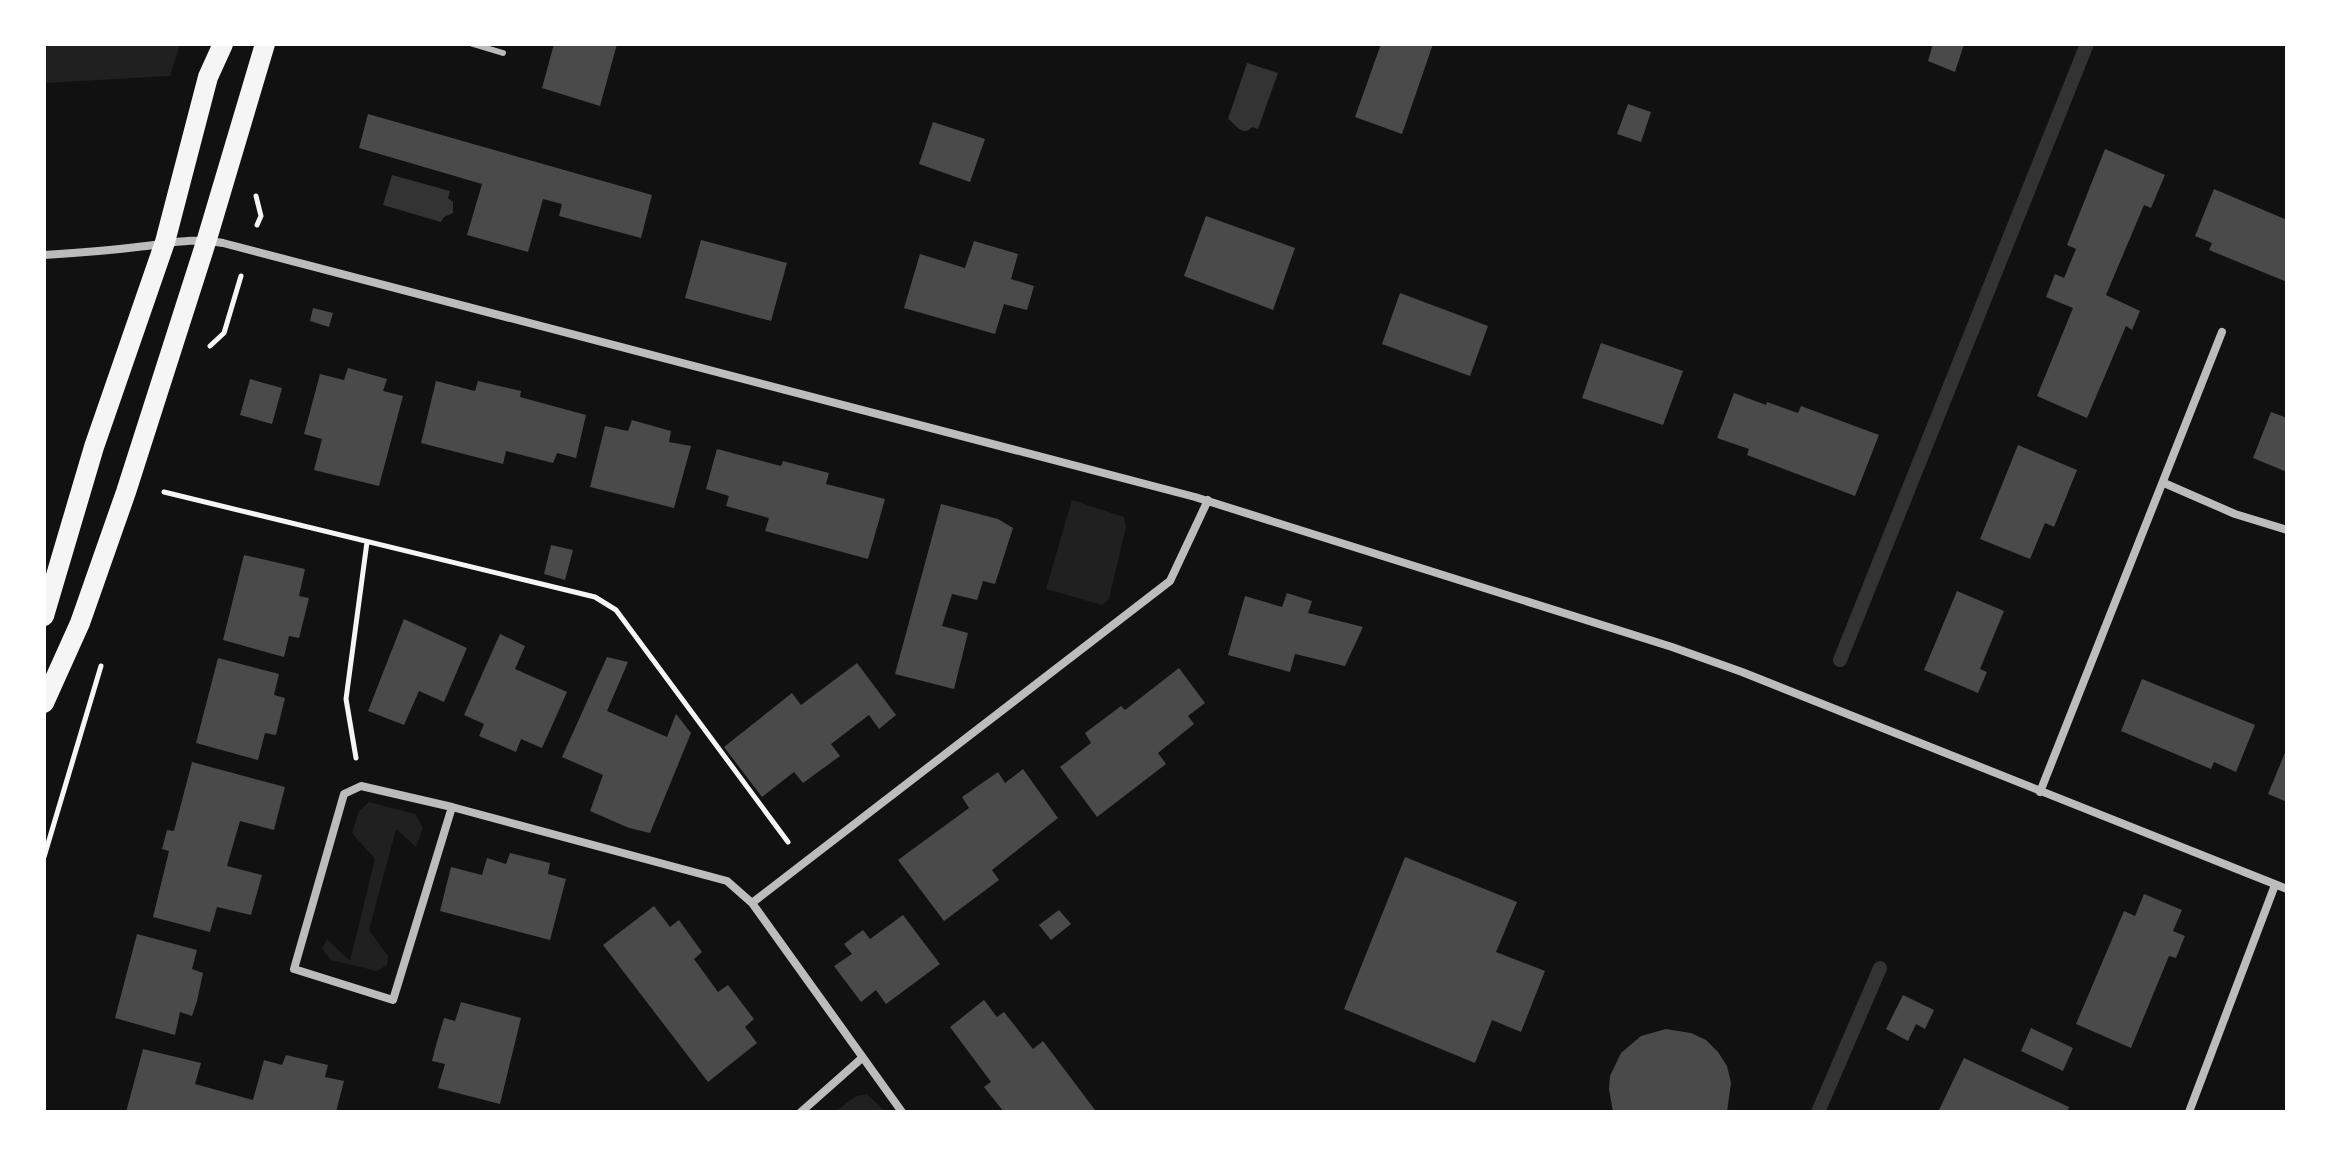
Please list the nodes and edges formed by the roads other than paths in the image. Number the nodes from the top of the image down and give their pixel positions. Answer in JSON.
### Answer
{"nodes":[{"id":1,"x":223,"y":44,"type":"edge"},
{"id":2,"x":265,"y":44,"type":"edge"},
{"id":3,"x":473,"y":44,"type":"edge"},
{"id":4,"x":503,"y":53,"type":"dead end"},
{"id":5,"x":207,"y":239,"type":"junction"},
{"id":6,"x":165,"y":242,"type":"junction"},
{"id":7,"x":44,"y":255,"type":"edge"},
{"id":8,"x":2222,"y":332,"type":"dead end"},
{"id":9,"x":2164,"y":483,"type":"junction"},
{"id":10,"x":1208,"y":500,"type":"junction"},
{"id":11,"x":2287,"y":530,"type":"edge"},
{"id":12,"x":44,"y":616,"type":"edge"},
{"id":13,"x":44,"y":703,"type":"edge"},
{"id":14,"x":2040,"y":792,"type":"junction"},
{"id":15,"x":452,"y":807,"type":"junction"},
{"id":16,"x":2275,"y":885,"type":"junction"},
{"id":17,"x":2287,"y":889,"type":"edge"},
{"id":18,"x":752,"y":903,"type":"junction"},
{"id":19,"x":862,"y":1058,"type":"junction"},
{"id":20,"x":801,"y":1112,"type":"edge"},
{"id":21,"x":902,"y":1112,"type":"edge"},
{"id":22,"x":2189,"y":1112,"type":"edge"}],
"edges":[{"from":1,"to":6,"type":"main road"},
{"from":2,"to":5,"type":"main road"},
{"from":3,"to":4,"type":"lane"},
{"from":5,"to":6,"type":"street"},
{"from":5,"to":10,"type":"street"},
{"from":5,"to":13,"type":"main road"},
{"from":6,"to":7,"type":"street"},
{"from":6,"to":12,"type":"main road"},
{"from":8,"to":9,"type":"street"},
{"from":9,"to":11,"type":"street"},
{"from":9,"to":14,"type":"street"},
{"from":10,"to":14,"type":"street"},
{"from":10,"to":18,"type":"street"},
{"from":14,"to":16,"type":"street"},
{"from":15,"to":15,"type":"street"},
{"from":15,"to":18,"type":"street"},
{"from":16,"to":17,"type":"street"},
{"from":16,"to":22,"type":"street"},
{"from":18,"to":19,"type":"street"},
{"from":19,"to":20,"type":"street"},
{"from":19,"to":21,"type":"street"}]}
